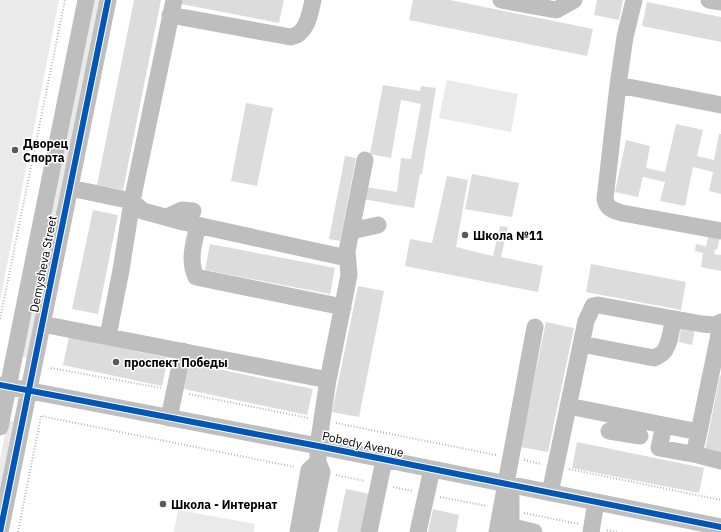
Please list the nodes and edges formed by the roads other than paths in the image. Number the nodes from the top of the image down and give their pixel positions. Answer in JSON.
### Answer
{"nodes":[{"id":1,"x":86,"y":0,"type":"edge"},
{"id":2,"x":108,"y":0,"type":"edge"},
{"id":3,"x":313,"y":0,"type":"edge"},
{"id":4,"x":501,"y":0,"type":"edge"},
{"id":5,"x":574,"y":0,"type":"edge"},
{"id":6,"x":634,"y":0,"type":"edge"},
{"id":7,"x":709,"y":0,"type":"edge"},
{"id":8,"x":721,"y":2,"type":"edge"},
{"id":9,"x":172,"y":8,"type":"edge"},
{"id":10,"x":618,"y":85,"type":"junction"},
{"id":11,"x":721,"y":105,"type":"edge"},
{"id":12,"x":365,"y":160,"type":"dead end"},
{"id":13,"x":70,"y":188,"type":"junction"},
{"id":14,"x":132,"y":201,"type":"junction"},
{"id":15,"x":196,"y":218,"type":"junction"},
{"id":16,"x":378,"y":225,"type":"dead end"},
{"id":17,"x":351,"y":231,"type":"junction"},
{"id":18,"x":721,"y":231,"type":"edge"},
{"id":19,"x":347,"y":258,"type":"junction"},
{"id":20,"x":343,"y":307,"type":"junction"},
{"id":21,"x":673,"y":319,"type":"junction"},
{"id":22,"x":721,"y":322,"type":"edge"},
{"id":23,"x":42,"y":324,"type":"junction"},
{"id":24,"x":721,"y":326,"type":"edge"},
{"id":25,"x":535,"y":327,"type":"dead end"},
{"id":26,"x":108,"y":336,"type":"junction"},
{"id":27,"x":581,"y":344,"type":"junction"},
{"id":28,"x":183,"y":351,"type":"junction"},
{"id":29,"x":328,"y":380,"type":"junction"},
{"id":30,"x":4,"y":385,"type":"edge"},
{"id":31,"x":28,"y":390,"type":"junction"},
{"id":32,"x":568,"y":406,"type":"junction"},
{"id":33,"x":169,"y":418,"type":"junction"},
{"id":34,"x":664,"y":425,"type":"junction"},
{"id":35,"x":0,"y":427,"type":"edge"},
{"id":36,"x":699,"y":432,"type":"junction"},
{"id":37,"x":318,"y":454,"type":"junction"},
{"id":38,"x":698,"y":455,"type":"junction"},
{"id":39,"x":384,"y":460,"type":"junction"},
{"id":40,"x":721,"y":462,"type":"edge"},
{"id":41,"x":432,"y":469,"type":"junction"},
{"id":42,"x":508,"y":485,"type":"junction"},
{"id":43,"x":550,"y":493,"type":"junction"},
{"id":44,"x":596,"y":502,"type":"junction"},
{"id":45,"x":678,"y":525,"type":"edge"},
{"id":46,"x":719,"y":529,"type":"edge"},
{"id":47,"x":0,"y":532,"type":"edge"},
{"id":48,"x":298,"y":532,"type":"edge"},
{"id":49,"x":310,"y":532,"type":"edge"},
{"id":50,"x":369,"y":532,"type":"edge"},
{"id":51,"x":418,"y":532,"type":"edge"},
{"id":52,"x":497,"y":532,"type":"edge"},
{"id":53,"x":534,"y":532,"type":"edge"},
{"id":54,"x":591,"y":532,"type":"edge"}],
"edges":[{"from":1,"to":30,"type":"street","name":"Demysheva Street"},
{"from":2,"to":13,"type":"street","name":"Demysheva Street"},
{"from":3,"to":9,"type":"street"},
{"from":4,"to":5,"type":"street"},
{"from":6,"to":10,"type":"street"},
{"from":7,"to":8,"type":"street"},
{"from":9,"to":14,"type":"street"},
{"from":10,"to":11,"type":"street"},
{"from":10,"to":18,"type":"street"},
{"from":12,"to":17,"type":"street"},
{"from":13,"to":14,"type":"street"},
{"from":13,"to":23,"type":"street","name":"Demysheva Street"},
{"from":14,"to":15,"type":"street"},
{"from":14,"to":26,"type":"street"},
{"from":15,"to":19,"type":"street"},
{"from":15,"to":20,"type":"street"},
{"from":16,"to":17,"type":"street"},
{"from":17,"to":19,"type":"street"},
{"from":19,"to":20,"type":"street"},
{"from":20,"to":29,"type":"street"},
{"from":21,"to":22,"type":"street"},
{"from":21,"to":27,"type":"street"},
{"from":21,"to":27,"type":"street"},
{"from":23,"to":26,"type":"street"},
{"from":23,"to":31,"type":"street","name":"Demysheva Street"},
{"from":24,"to":36,"type":"street"},
{"from":25,"to":42,"type":"street"},
{"from":26,"to":28,"type":"street"},
{"from":27,"to":32,"type":"street"},
{"from":28,"to":29,"type":"street"},
{"from":28,"to":33,"type":"street"},
{"from":29,"to":37,"type":"street"},
{"from":30,"to":31,"type":"street","name":"Pobedy Avenue"},
{"from":30,"to":35,"type":"street","name":"Demysheva Street"},
{"from":31,"to":33,"type":"street","name":"Pobedy Avenue"},
{"from":31,"to":47,"type":"street","name":"Demysheva Street"},
{"from":32,"to":34,"type":"street"},
{"from":32,"to":43,"type":"street"},
{"from":33,"to":37,"type":"street","name":"Pobedy Avenue"},
{"from":34,"to":36,"type":"street"},
{"from":34,"to":38,"type":"street"},
{"from":36,"to":38,"type":"street"},
{"from":37,"to":39,"type":"street","name":"Pobedy Avenue"},
{"from":37,"to":48,"type":"street"},
{"from":37,"to":49,"type":"street"},
{"from":38,"to":40,"type":"street"},
{"from":39,"to":41,"type":"street","name":"Pobedy Avenue"},
{"from":39,"to":50,"type":"street"},
{"from":41,"to":42,"type":"street","name":"Pobedy Avenue"},
{"from":41,"to":51,"type":"street"},
{"from":42,"to":43,"type":"street","name":"Pobedy Avenue"},
{"from":42,"to":52,"type":"street"},
{"from":42,"to":53,"type":"street"},
{"from":43,"to":44,"type":"street","name":"Pobedy Avenue"},
{"from":44,"to":45,"type":"street","name":"Pobedy Avenue"},
{"from":44,"to":54,"type":"street"},
{"from":45,"to":46,"type":"street","name":"Pobedy Avenue"}]}
